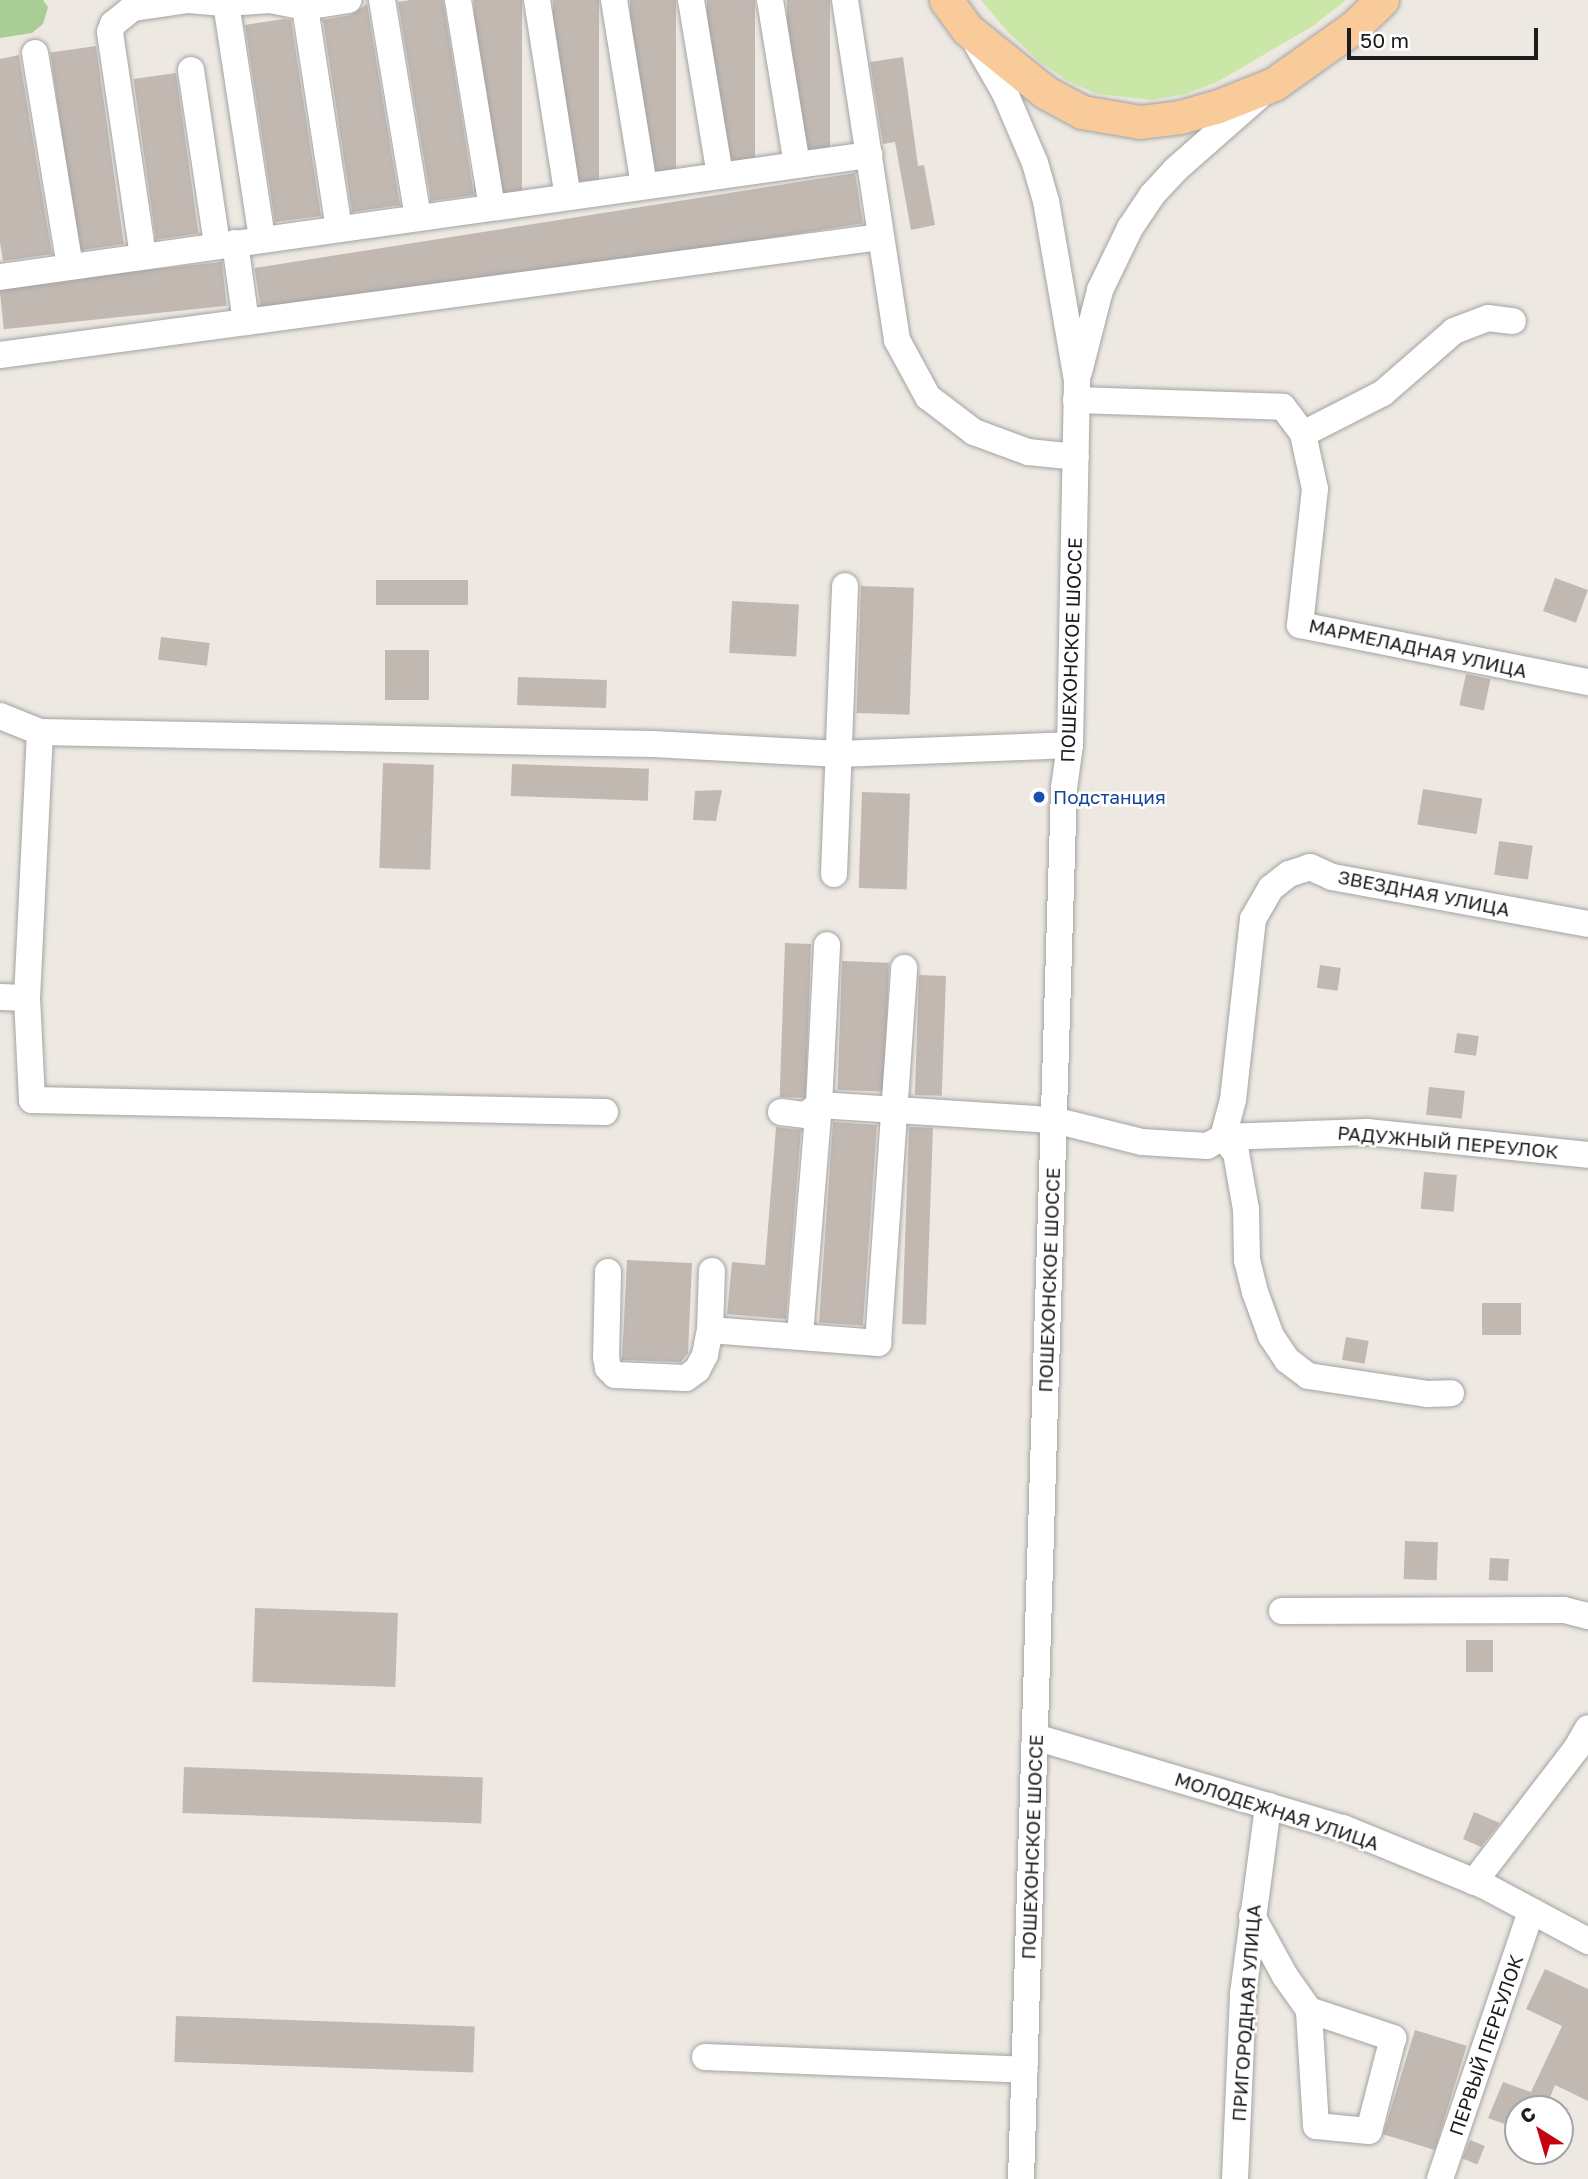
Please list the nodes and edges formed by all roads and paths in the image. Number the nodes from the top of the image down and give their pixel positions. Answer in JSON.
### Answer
{"nodes":[{"id":1,"x":188,"y":0,"type":"edge"},
{"id":2,"x":348,"y":0,"type":"edge"},
{"id":3,"x":382,"y":0,"type":"edge"},
{"id":4,"x":458,"y":0,"type":"edge"},
{"id":5,"x":537,"y":0,"type":"edge"},
{"id":6,"x":614,"y":0,"type":"edge"},
{"id":7,"x":691,"y":0,"type":"edge"},
{"id":8,"x":770,"y":0,"type":"edge"},
{"id":9,"x":845,"y":0,"type":"edge"},
{"id":10,"x":946,"y":0,"type":"edge"},
{"id":11,"x":1382,"y":0,"type":"edge"},
{"id":12,"x":226,"y":4,"type":"junction"},
{"id":13,"x":305,"y":7,"type":"junction"},
{"id":14,"x":967,"y":29,"type":"junction"},
{"id":15,"x":35,"y":53,"type":"dead end"},
{"id":16,"x":191,"y":70,"type":"dead end"},
{"id":17,"x":1274,"y":84,"type":"junction"},
{"id":18,"x":869,"y":155,"type":"junction"},
{"id":19,"x":797,"y":165,"type":"junction"},
{"id":20,"x":720,"y":176,"type":"junction"},
{"id":21,"x":644,"y":186,"type":"junction"},
{"id":22,"x":568,"y":197,"type":"junction"},
{"id":23,"x":492,"y":207,"type":"junction"},
{"id":24,"x":418,"y":217,"type":"junction"},
{"id":25,"x":339,"y":228,"type":"junction"},
{"id":26,"x":881,"y":237,"type":"junction"},
{"id":27,"x":262,"y":239,"type":"junction"},
{"id":28,"x":226,"y":244,"type":"junction"},
{"id":29,"x":143,"y":256,"type":"junction"},
{"id":30,"x":70,"y":266,"type":"junction"},
{"id":31,"x":0,"y":277,"type":"edge"},
{"id":32,"x":1513,"y":321,"type":"dead end"},
{"id":33,"x":246,"y":323,"type":"junction"},
{"id":34,"x":0,"y":355,"type":"edge"},
{"id":35,"x":1077,"y":390,"type":"junction"},
{"id":36,"x":1303,"y":433,"type":"junction"},
{"id":37,"x":1076,"y":457,"type":"junction"},
{"id":38,"x":845,"y":586,"type":"dead end"},
{"id":39,"x":1588,"y":682,"type":"edge"},
{"id":40,"x":0,"y":716,"type":"edge"},
{"id":41,"x":40,"y":732,"type":"junction"},
{"id":42,"x":1070,"y":745,"type":"junction"},
{"id":43,"x":839,"y":754,"type":"junction"},
{"id":44,"x":834,"y":873,"type":"dead end"},
{"id":45,"x":1588,"y":924,"type":"edge"},
{"id":46,"x":827,"y":945,"type":"dead end"},
{"id":47,"x":904,"y":968,"type":"dead end"},
{"id":48,"x":0,"y":997,"type":"edge"},
{"id":49,"x":27,"y":998,"type":"junction"},
{"id":50,"x":819,"y":1105,"type":"junction"},
{"id":51,"x":605,"y":1112,"type":"dead end"},
{"id":52,"x":781,"y":1112,"type":"dead end"},
{"id":53,"x":896,"y":1112,"type":"junction"},
{"id":54,"x":1054,"y":1120,"type":"junction"},
{"id":55,"x":1223,"y":1137,"type":"junction"},
{"id":56,"x":1588,"y":1155,"type":"edge"},
{"id":57,"x":712,"y":1271,"type":"dead end"},
{"id":58,"x":608,"y":1272,"type":"dead end"},
{"id":59,"x":710,"y":1329,"type":"junction"},
{"id":60,"x":800,"y":1335,"type":"junction"},
{"id":61,"x":1451,"y":1393,"type":"dead end"},
{"id":62,"x":1282,"y":1611,"type":"dead end"},
{"id":63,"x":1588,"y":1616,"type":"edge"},
{"id":64,"x":1588,"y":1728,"type":"edge"},
{"id":65,"x":1035,"y":1737,"type":"junction"},
{"id":66,"x":1268,"y":1806,"type":"junction"},
{"id":67,"x":1474,"y":1882,"type":"junction"},
{"id":68,"x":1531,"y":1911,"type":"junction"},
{"id":69,"x":1252,"y":1916,"type":"junction"},
{"id":70,"x":1588,"y":1941,"type":"edge"},
{"id":71,"x":1309,"y":2010,"type":"junction"},
{"id":72,"x":705,"y":2057,"type":"dead end"},
{"id":73,"x":1025,"y":2070,"type":"junction"},
{"id":74,"x":1021,"y":2179,"type":"edge"},
{"id":75,"x":1235,"y":2179,"type":"edge"},
{"id":76,"x":1440,"y":2179,"type":"edge"}],
"edges":[{"from":1,"to":12,"type":"street"},
{"from":1,"to":29,"type":"street"},
{"from":2,"to":13,"type":"street"},
{"from":3,"to":24,"type":"street"},
{"from":4,"to":23,"type":"street"},
{"from":5,"to":22,"type":"street"},
{"from":6,"to":21,"type":"street"},
{"from":7,"to":20,"type":"street"},
{"from":8,"to":19,"type":"street"},
{"from":9,"to":18,"type":"street"},
{"from":10,"to":14,"type":"main road"},
{"from":11,"to":17,"type":"main road"},
{"from":12,"to":13,"type":"street"},
{"from":12,"to":27,"type":"street"},
{"from":13,"to":25,"type":"street"},
{"from":14,"to":17,"type":"main road"},
{"from":14,"to":35,"type":"street"},
{"from":15,"to":30,"type":"street"},
{"from":16,"to":28,"type":"street"},
{"from":17,"to":35,"type":"street"},
{"from":18,"to":19,"type":"street"},
{"from":18,"to":26,"type":"street"},
{"from":19,"to":20,"type":"street"},
{"from":20,"to":21,"type":"street"},
{"from":21,"to":22,"type":"street"},
{"from":22,"to":23,"type":"street"},
{"from":23,"to":24,"type":"street"},
{"from":24,"to":25,"type":"street"},
{"from":25,"to":27,"type":"street"},
{"from":26,"to":33,"type":"street"},
{"from":26,"to":37,"type":"street"},
{"from":27,"to":28,"type":"street"},
{"from":28,"to":29,"type":"street"},
{"from":28,"to":33,"type":"street"},
{"from":29,"to":30,"type":"street"},
{"from":30,"to":31,"type":"street"},
{"from":32,"to":36,"type":"street"},
{"from":33,"to":34,"type":"street"},
{"from":35,"to":36,"type":"street","name":"МАРМЕЛАДНАЯ УЛИЦА"},
{"from":35,"to":37,"type":"street","name":"ПОШЕХОНСКОЕ ШОССЕ"},
{"from":36,"to":39,"type":"street","name":"МАРМЕЛАДНАЯ УЛИЦА"},
{"from":37,"to":42,"type":"street","name":"ПОШЕХОНСКОЕ ШОССЕ"},
{"from":38,"to":43,"type":"street"},
{"from":40,"to":41,"type":"street"},
{"from":41,"to":43,"type":"street"},
{"from":41,"to":49,"type":"street"},
{"from":42,"to":43,"type":"street"},
{"from":42,"to":54,"type":"street","name":"ПОШЕХОНСКОЕ ШОССЕ"},
{"from":43,"to":44,"type":"street"},
{"from":45,"to":55,"type":"street","name":"ЗВЕЗДНАЯ УЛИЦА"},
{"from":46,"to":50,"type":"street"},
{"from":47,"to":53,"type":"street"},
{"from":48,"to":49,"type":"street"},
{"from":49,"to":51,"type":"street"},
{"from":50,"to":52,"type":"street","name":"РАДУЖНЫЙ ПЕРЕУЛОК"},
{"from":50,"to":53,"type":"street","name":"РАДУЖНЫЙ ПЕРЕУЛОК"},
{"from":50,"to":60,"type":"street"},
{"from":53,"to":54,"type":"street","name":"РАДУЖНЫЙ ПЕРЕУЛОК"},
{"from":53,"to":60,"type":"street"},
{"from":54,"to":55,"type":"street","name":"РАДУЖНЫЙ ПЕРЕУЛОК"},
{"from":54,"to":65,"type":"street","name":"ПОШЕХОНСКОЕ ШОССЕ"},
{"from":55,"to":56,"type":"street","name":"РАДУЖНЫЙ ПЕРЕУЛОК"},
{"from":55,"to":61,"type":"street"},
{"from":57,"to":59,"type":"street"},
{"from":58,"to":59,"type":"street"},
{"from":59,"to":60,"type":"street"},
{"from":62,"to":63,"type":"street"},
{"from":64,"to":67,"type":"street"},
{"from":65,"to":66,"type":"street","name":"МОЛОДЕЖНАЯ УЛИЦА"},
{"from":65,"to":73,"type":"street","name":"ПОШЕХОНСКОЕ ШОССЕ"},
{"from":66,"to":67,"type":"street","name":"МОЛОДЕЖНАЯ УЛИЦА"},
{"from":66,"to":69,"type":"street","name":"ПРИГОРОДНАЯ УЛИЦА"},
{"from":67,"to":68,"type":"street","name":"МОЛОДЕЖНАЯ УЛИЦА"},
{"from":68,"to":70,"type":"street","name":"МОЛОДЕЖНАЯ УЛИЦА"},
{"from":68,"to":76,"type":"street","name":"ПЕРВЫЙ ПЕРЕУЛОК"},
{"from":69,"to":71,"type":"street"},
{"from":69,"to":75,"type":"street","name":"ПРИГОРОДНАЯ УЛИЦА"},
{"from":71,"to":71,"type":"street"},
{"from":72,"to":73,"type":"street"},
{"from":73,"to":74,"type":"street","name":"ПОШЕХОНСКОЕ ШОССЕ"}]}
